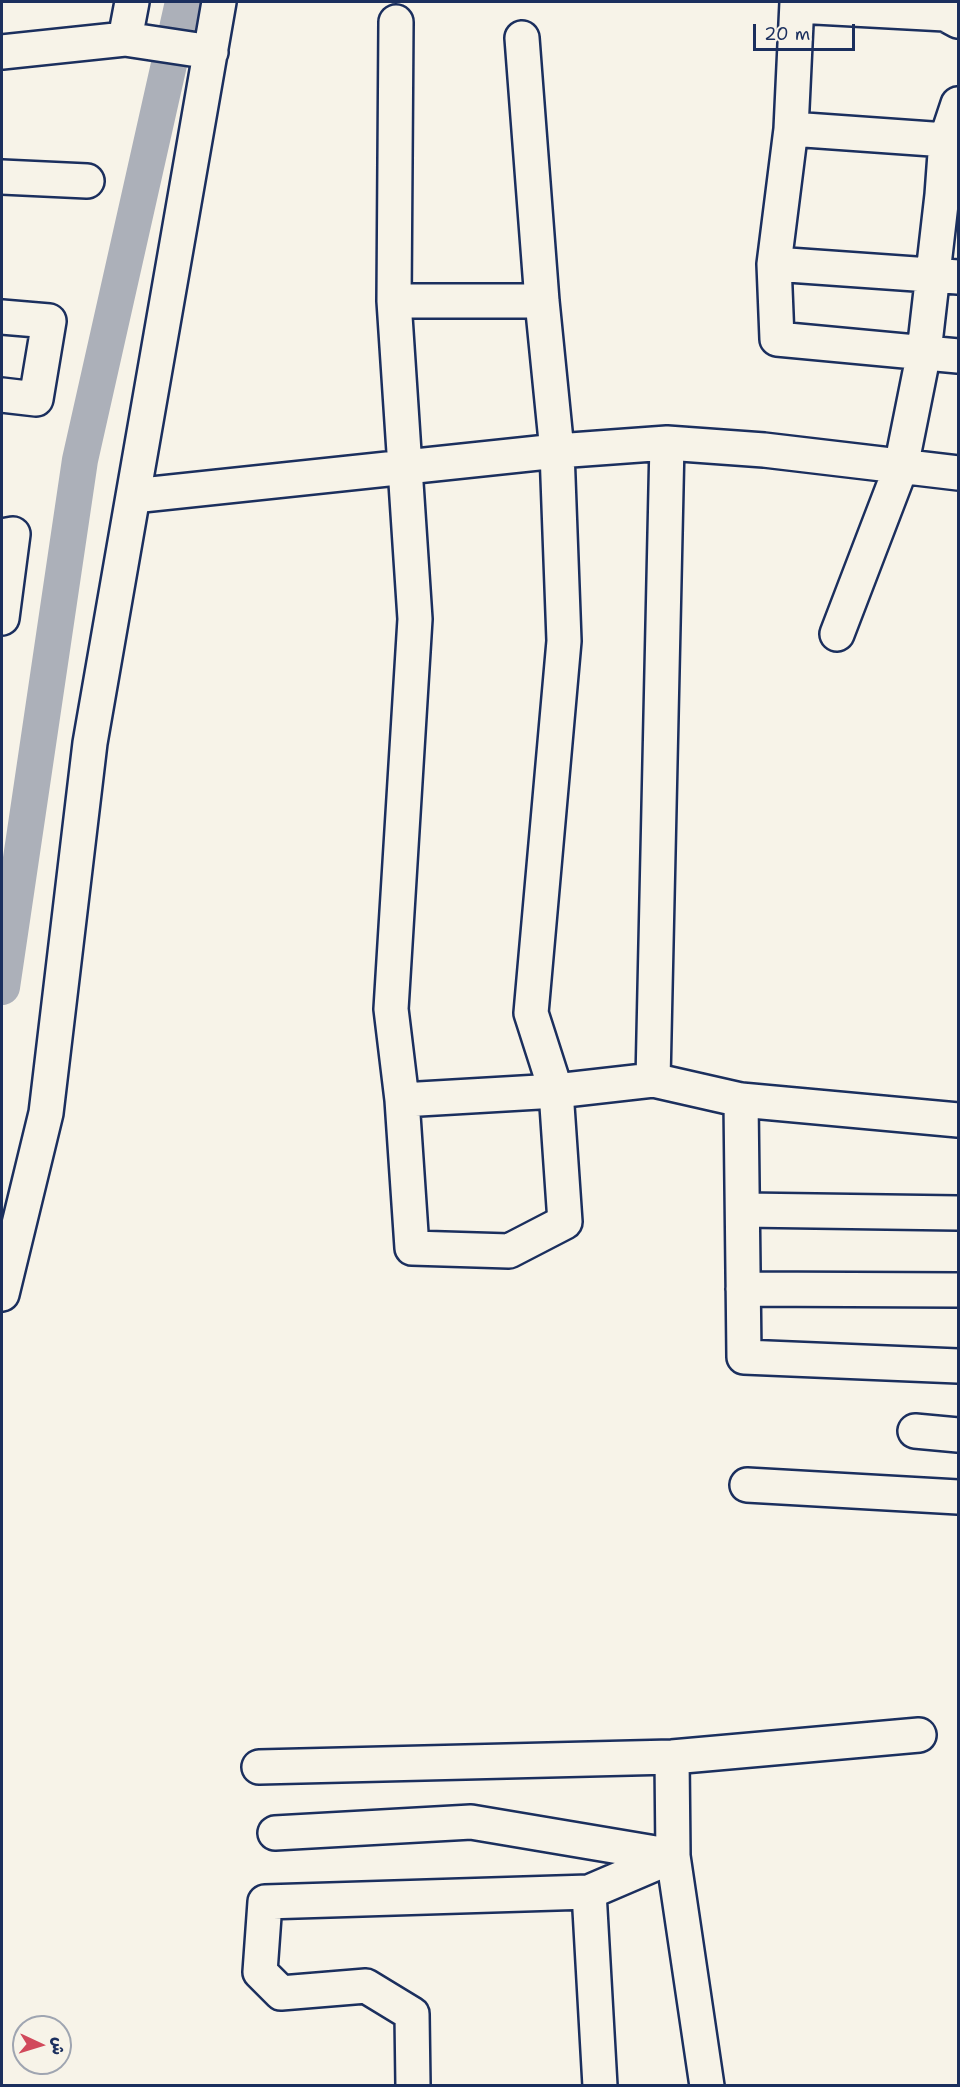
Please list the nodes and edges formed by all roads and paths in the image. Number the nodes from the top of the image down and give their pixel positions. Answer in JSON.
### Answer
{"nodes":[{"id":1,"x":132,"y":2,"type":"edge"},
{"id":2,"x":219,"y":2,"type":"edge"},
{"id":3,"x":797,"y":4,"type":"edge"},
{"id":4,"x":958,"y":21,"type":"edge"},
{"id":5,"x":396,"y":22,"type":"dead end"},
{"id":6,"x":522,"y":38,"type":"dead end"},
{"id":7,"x":125,"y":39,"type":"junction"},
{"id":8,"x":2,"y":52,"type":"edge"},
{"id":9,"x":211,"y":52,"type":"junction"},
{"id":10,"x":958,"y":104,"type":"edge"},
{"id":11,"x":791,"y":129,"type":"junction"},
{"id":12,"x":946,"y":140,"type":"junction"},
{"id":13,"x":2,"y":177,"type":"edge"},
{"id":14,"x":87,"y":181,"type":"dead end"},
{"id":15,"x":950,"y":195,"type":"edge"},
{"id":16,"x":774,"y":264,"type":"junction"},
{"id":17,"x":945,"y":276,"type":"edge"},
{"id":18,"x":394,"y":301,"type":"junction"},
{"id":19,"x":542,"y":301,"type":"junction"},
{"id":20,"x":2,"y":317,"type":"edge"},
{"id":21,"x":924,"y":352,"type":"junction"},
{"id":22,"x":958,"y":356,"type":"edge"},
{"id":23,"x":2,"y":395,"type":"edge"},
{"id":24,"x":667,"y":443,"type":"junction"},
{"id":25,"x":557,"y":451,"type":"junction"},
{"id":26,"x":406,"y":467,"type":"junction"},
{"id":27,"x":901,"y":467,"type":"junction"},
{"id":28,"x":958,"y":473,"type":"edge"},
{"id":29,"x":133,"y":496,"type":"junction"},
{"id":30,"x":2,"y":536,"type":"edge"},
{"id":31,"x":2,"y":618,"type":"edge"},
{"id":32,"x":837,"y":634,"type":"dead end"},
{"id":33,"x":653,"y":1080,"type":"junction"},
{"id":34,"x":556,"y":1091,"type":"junction"},
{"id":35,"x":402,"y":1100,"type":"junction"},
{"id":36,"x":741,"y":1100,"type":"junction"},
{"id":37,"x":958,"y":1120,"type":"edge"},
{"id":38,"x":744,"y":1210,"type":"junction"},
{"id":39,"x":958,"y":1214,"type":"edge"},
{"id":40,"x":743,"y":1289,"type":"junction"},
{"id":41,"x":958,"y":1290,"type":"edge"},
{"id":42,"x":2,"y":1294,"type":"edge"},
{"id":43,"x":958,"y":1366,"type":"edge"},
{"id":44,"x":915,"y":1431,"type":"dead end"},
{"id":45,"x":958,"y":1435,"type":"edge"},
{"id":46,"x":747,"y":1485,"type":"dead end"},
{"id":47,"x":958,"y":1497,"type":"edge"},
{"id":48,"x":919,"y":1735,"type":"dead end"},
{"id":49,"x":672,"y":1757,"type":"junction"},
{"id":50,"x":259,"y":1767,"type":"dead end"},
{"id":51,"x":275,"y":1833,"type":"dead end"},
{"id":52,"x":673,"y":1856,"type":"junction"},
{"id":53,"x":589,"y":1892,"type":"junction"},
{"id":54,"x":413,"y":2085,"type":"edge"},
{"id":55,"x":600,"y":2085,"type":"edge"},
{"id":56,"x":707,"y":2085,"type":"edge"}],
"edges":[{"from":1,"to":7,"type":"street"},
{"from":2,"to":9,"type":"street"},
{"from":3,"to":4,"type":"street"},
{"from":3,"to":11,"type":"street"},
{"from":5,"to":18,"type":"street"},
{"from":6,"to":19,"type":"street"},
{"from":7,"to":8,"type":"street"},
{"from":7,"to":9,"type":"street"},
{"from":9,"to":29,"type":"street"},
{"from":10,"to":12,"type":"street"},
{"from":11,"to":12,"type":"street"},
{"from":11,"to":16,"type":"street"},
{"from":12,"to":15,"type":"street"},
{"from":13,"to":14,"type":"street"},
{"from":15,"to":17,"type":"street"},
{"from":16,"to":17,"type":"street"},
{"from":16,"to":21,"type":"street"},
{"from":17,"to":21,"type":"street"},
{"from":18,"to":19,"type":"street"},
{"from":18,"to":26,"type":"street"},
{"from":19,"to":25,"type":"street"},
{"from":20,"to":23,"type":"street"},
{"from":21,"to":22,"type":"street"},
{"from":21,"to":27,"type":"street"},
{"from":24,"to":25,"type":"street"},
{"from":24,"to":27,"type":"street"},
{"from":24,"to":33,"type":"street"},
{"from":25,"to":26,"type":"street"},
{"from":25,"to":34,"type":"street"},
{"from":26,"to":29,"type":"street"},
{"from":26,"to":35,"type":"street"},
{"from":27,"to":28,"type":"street"},
{"from":27,"to":32,"type":"street"},
{"from":29,"to":42,"type":"street"},
{"from":30,"to":31,"type":"street"},
{"from":33,"to":34,"type":"street"},
{"from":33,"to":36,"type":"street"},
{"from":34,"to":35,"type":"street"},
{"from":34,"to":35,"type":"street"},
{"from":36,"to":37,"type":"street"},
{"from":36,"to":38,"type":"street"},
{"from":38,"to":39,"type":"street"},
{"from":38,"to":40,"type":"street"},
{"from":40,"to":41,"type":"street"},
{"from":40,"to":43,"type":"street"},
{"from":44,"to":45,"type":"street"},
{"from":46,"to":47,"type":"street"},
{"from":48,"to":49,"type":"street"},
{"from":49,"to":50,"type":"street"},
{"from":49,"to":52,"type":"street"},
{"from":51,"to":52,"type":"street"},
{"from":52,"to":53,"type":"street"},
{"from":52,"to":56,"type":"street"},
{"from":53,"to":54,"type":"street"},
{"from":53,"to":55,"type":"street"}]}
